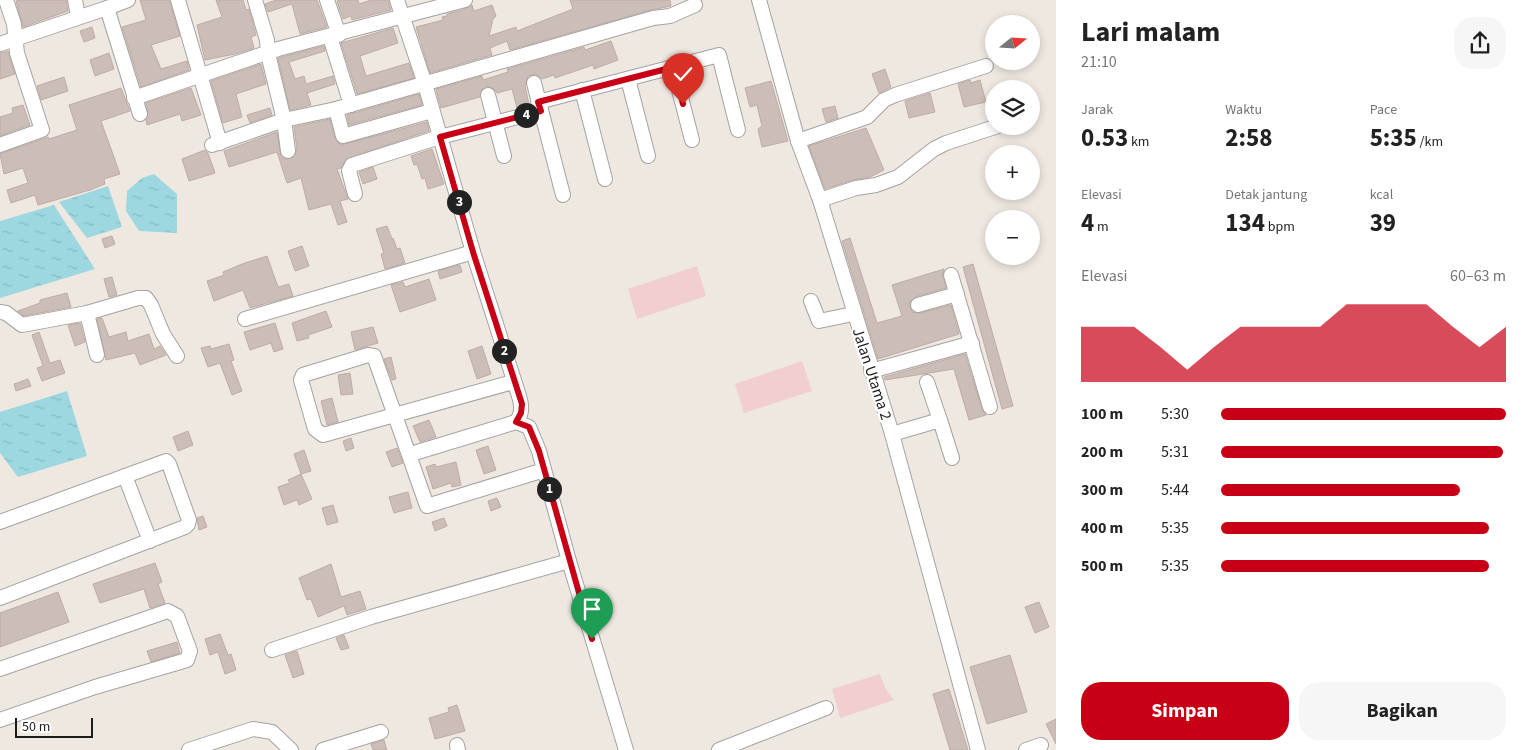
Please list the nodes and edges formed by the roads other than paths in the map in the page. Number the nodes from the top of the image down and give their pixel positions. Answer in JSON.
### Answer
{"nodes":[{"id":1,"x":6,"y":0,"type":"edge"},
{"id":2,"x":75,"y":0,"type":"edge"},
{"id":3,"x":128,"y":0,"type":"edge"},
{"id":4,"x":178,"y":0,"type":"edge"},
{"id":5,"x":255,"y":0,"type":"edge"},
{"id":6,"x":327,"y":0,"type":"edge"},
{"id":7,"x":397,"y":0,"type":"edge"},
{"id":8,"x":465,"y":0,"type":"edge"},
{"id":9,"x":759,"y":0,"type":"edge"},
{"id":10,"x":695,"y":5,"type":"dead end"},
{"id":11,"x":107,"y":8,"type":"junction"},
{"id":12,"x":78,"y":16,"type":"junction"},
{"id":13,"x":402,"y":16,"type":"junction"},
{"id":14,"x":334,"y":36,"type":"junction"},
{"id":15,"x":15,"y":39,"type":"junction"},
{"id":16,"x":0,"y":44,"type":"edge"},
{"id":17,"x":268,"y":54,"type":"junction"},
{"id":18,"x":985,"y":66,"type":"edge"},
{"id":19,"x":674,"y":67,"type":"junction"},
{"id":20,"x":199,"y":76,"type":"junction"},
{"id":21,"x":628,"y":79,"type":"junction"},
{"id":22,"x":534,"y":82,"type":"dead end"},
{"id":23,"x":425,"y":84,"type":"junction"},
{"id":24,"x":582,"y":90,"type":"junction"},
{"id":25,"x":488,"y":95,"type":"dead end"},
{"id":26,"x":134,"y":98,"type":"junction"},
{"id":27,"x":352,"y":105,"type":"junction"},
{"id":28,"x":540,"y":106,"type":"junction"},
{"id":29,"x":336,"y":109,"type":"junction"},
{"id":30,"x":432,"y":111,"type":"junction"},
{"id":31,"x":140,"y":114,"type":"dead end"},
{"id":32,"x":284,"y":120,"type":"junction"},
{"id":33,"x":496,"y":123,"type":"junction"},
{"id":34,"x":738,"y":130,"type":"dead end"},
{"id":35,"x":985,"y":130,"type":"edge"},
{"id":36,"x":440,"y":137,"type":"junction"},
{"id":37,"x":692,"y":140,"type":"dead end"},
{"id":38,"x":798,"y":141,"type":"junction"},
{"id":39,"x":0,"y":145,"type":"edge"},
{"id":40,"x":288,"y":151,"type":"dead end"},
{"id":41,"x":504,"y":156,"type":"dead end"},
{"id":42,"x":648,"y":156,"type":"dead end"},
{"id":43,"x":605,"y":179,"type":"dead end"},
{"id":44,"x":355,"y":194,"type":"dead end"},
{"id":45,"x":562,"y":195,"type":"dead end"},
{"id":46,"x":820,"y":200,"type":"junction"},
{"id":47,"x":473,"y":252,"type":"junction"},
{"id":48,"x":951,"y":275,"type":"dead end"},
{"id":49,"x":957,"y":294,"type":"junction"},
{"id":50,"x":811,"y":301,"type":"dead end"},
{"id":51,"x":918,"y":305,"type":"dead end"},
{"id":52,"x":0,"y":312,"type":"edge"},
{"id":53,"x":87,"y":313,"type":"junction"},
{"id":54,"x":853,"y":314,"type":"junction"},
{"id":55,"x":245,"y":319,"type":"dead end"},
{"id":56,"x":972,"y":343,"type":"junction"},
{"id":57,"x":97,"y":355,"type":"dead end"},
{"id":58,"x":177,"y":356,"type":"dead end"},
{"id":59,"x":871,"y":371,"type":"junction"},
{"id":60,"x":514,"y":382,"type":"junction"},
{"id":61,"x":927,"y":382,"type":"dead end"},
{"id":62,"x":990,"y":407,"type":"dead end"},
{"id":63,"x":395,"y":414,"type":"junction"},
{"id":64,"x":940,"y":420,"type":"junction"},
{"id":65,"x":516,"y":422,"type":"junction"},
{"id":66,"x":892,"y":434,"type":"junction"},
{"id":67,"x":411,"y":454,"type":"junction"},
{"id":68,"x":952,"y":458,"type":"dead end"},
{"id":69,"x":544,"y":470,"type":"junction"},
{"id":70,"x":125,"y":476,"type":"junction"},
{"id":71,"x":0,"y":522,"type":"edge"},
{"id":72,"x":150,"y":541,"type":"junction"},
{"id":73,"x":569,"y":560,"type":"junction"},
{"id":74,"x":0,"y":598,"type":"edge"},
{"id":75,"x":272,"y":650,"type":"dead end"},
{"id":76,"x":0,"y":669,"type":"edge"},
{"id":77,"x":826,"y":708,"type":"dead end"},
{"id":78,"x":0,"y":720,"type":"edge"},
{"id":79,"x":381,"y":732,"type":"dead end"},
{"id":80,"x":1040,"y":745,"type":"dead end"},
{"id":81,"x":189,"y":750,"type":"edge"},
{"id":82,"x":291,"y":750,"type":"edge"},
{"id":83,"x":323,"y":750,"type":"edge"},
{"id":84,"x":626,"y":750,"type":"edge"},
{"id":85,"x":718,"y":750,"type":"edge"},
{"id":86,"x":978,"y":750,"type":"edge"},
{"id":87,"x":1026,"y":750,"type":"edge"}],
"edges":[{"from":1,"to":15,"type":"street"},
{"from":2,"to":12,"type":"street"},
{"from":3,"to":11,"type":"street"},
{"from":4,"to":20,"type":"street"},
{"from":5,"to":17,"type":"street"},
{"from":6,"to":14,"type":"street"},
{"from":7,"to":13,"type":"street"},
{"from":8,"to":13,"type":"street"},
{"from":9,"to":38,"type":"street","name":"Jalan Utama 2"},
{"from":10,"to":23,"type":"street"},
{"from":11,"to":12,"type":"street"},
{"from":11,"to":26,"type":"street"},
{"from":12,"to":15,"type":"street"},
{"from":13,"to":14,"type":"street"},
{"from":13,"to":23,"type":"street"},
{"from":14,"to":17,"type":"street"},
{"from":14,"to":27,"type":"street"},
{"from":15,"to":16,"type":"street"},
{"from":15,"to":39,"type":"street"},
{"from":17,"to":20,"type":"street"},
{"from":17,"to":32,"type":"street"},
{"from":18,"to":38,"type":"street"},
{"from":19,"to":21,"type":"street"},
{"from":19,"to":34,"type":"street"},
{"from":19,"to":37,"type":"street"},
{"from":20,"to":26,"type":"street"},
{"from":20,"to":32,"type":"street"},
{"from":21,"to":24,"type":"street"},
{"from":21,"to":42,"type":"street"},
{"from":22,"to":28,"type":"street"},
{"from":23,"to":27,"type":"street"},
{"from":23,"to":30,"type":"street"},
{"from":24,"to":28,"type":"street"},
{"from":24,"to":43,"type":"street"},
{"from":25,"to":33,"type":"street"},
{"from":26,"to":31,"type":"street"},
{"from":27,"to":29,"type":"street"},
{"from":28,"to":33,"type":"street"},
{"from":28,"to":45,"type":"street"},
{"from":29,"to":30,"type":"street"},
{"from":29,"to":32,"type":"street"},
{"from":30,"to":36,"type":"street"},
{"from":32,"to":40,"type":"street"},
{"from":33,"to":36,"type":"street"},
{"from":33,"to":41,"type":"street"},
{"from":35,"to":46,"type":"street"},
{"from":36,"to":44,"type":"street"},
{"from":36,"to":47,"type":"street"},
{"from":38,"to":46,"type":"street","name":"Jalan Utama 2"},
{"from":46,"to":54,"type":"street","name":"Jalan Utama 2"},
{"from":47,"to":55,"type":"street"},
{"from":47,"to":60,"type":"street"},
{"from":48,"to":49,"type":"street"},
{"from":49,"to":51,"type":"street"},
{"from":49,"to":56,"type":"street"},
{"from":50,"to":54,"type":"street"},
{"from":52,"to":53,"type":"street"},
{"from":53,"to":57,"type":"street"},
{"from":53,"to":58,"type":"street"},
{"from":54,"to":59,"type":"street","name":"Jalan Utama 2"},
{"from":56,"to":59,"type":"street"},
{"from":56,"to":62,"type":"street"},
{"from":59,"to":66,"type":"street","name":"Jalan Utama 2"},
{"from":60,"to":63,"type":"street"},
{"from":60,"to":65,"type":"street"},
{"from":61,"to":64,"type":"street"},
{"from":63,"to":63,"type":"street"},
{"from":63,"to":67,"type":"street"},
{"from":64,"to":66,"type":"street"},
{"from":64,"to":68,"type":"street"},
{"from":65,"to":67,"type":"street"},
{"from":65,"to":69,"type":"street"},
{"from":66,"to":86,"type":"street","name":"Jalan Utama 2"},
{"from":67,"to":69,"type":"street"},
{"from":69,"to":73,"type":"street"},
{"from":70,"to":71,"type":"street"},
{"from":70,"to":72,"type":"street"},
{"from":70,"to":72,"type":"street"},
{"from":72,"to":74,"type":"street"},
{"from":73,"to":75,"type":"street"},
{"from":73,"to":84,"type":"street"},
{"from":76,"to":78,"type":"street"},
{"from":77,"to":85,"type":"street"},
{"from":79,"to":83,"type":"street"},
{"from":80,"to":87,"type":"street"},
{"from":81,"to":82,"type":"street"}]}
